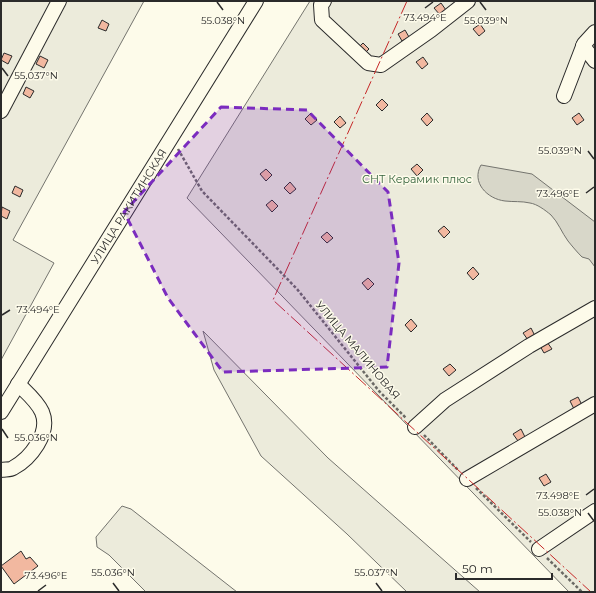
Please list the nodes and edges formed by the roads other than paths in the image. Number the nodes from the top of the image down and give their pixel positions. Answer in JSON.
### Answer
{"nodes":[{"id":1,"x":59,"y":1,"type":"edge"},
{"id":2,"x":256,"y":1,"type":"edge"},
{"id":3,"x":324,"y":1,"type":"edge"},
{"id":4,"x":468,"y":1,"type":"edge"},
{"id":5,"x":595,"y":32,"type":"edge"},
{"id":6,"x":583,"y":46,"type":"junction"},
{"id":7,"x":595,"y":61,"type":"edge"},
{"id":8,"x":564,"y":96,"type":"dead end"},
{"id":9,"x":1,"y":111,"type":"edge"},
{"id":10,"x":595,"y":308,"type":"edge"},
{"id":11,"x":18,"y":384,"type":"junction"},
{"id":12,"x":595,"y":404,"type":"edge"},
{"id":13,"x":1,"y":412,"type":"edge"},
{"id":14,"x":415,"y":427,"type":"road end"},
{"id":15,"x":1,"y":470,"type":"edge"},
{"id":16,"x":467,"y":479,"type":"road end"},
{"id":17,"x":595,"y":511,"type":"edge"},
{"id":18,"x":538,"y":549,"type":"road end"}],
"edges":[{"from":1,"to":9,"type":"street"},
{"from":2,"to":11,"type":"street","name":"УЛИЦА РАКИТИНСКАЯ"},
{"from":3,"to":4,"type":"street"},
{"from":5,"to":6,"type":"street"},
{"from":6,"to":7,"type":"street"},
{"from":6,"to":8,"type":"street"},
{"from":10,"to":14,"type":"street"},
{"from":11,"to":13,"type":"street","name":"УЛИЦА РАКИТИНСКАЯ"},
{"from":11,"to":15,"type":"street"},
{"from":12,"to":16,"type":"street"},
{"from":17,"to":18,"type":"street"}]}
